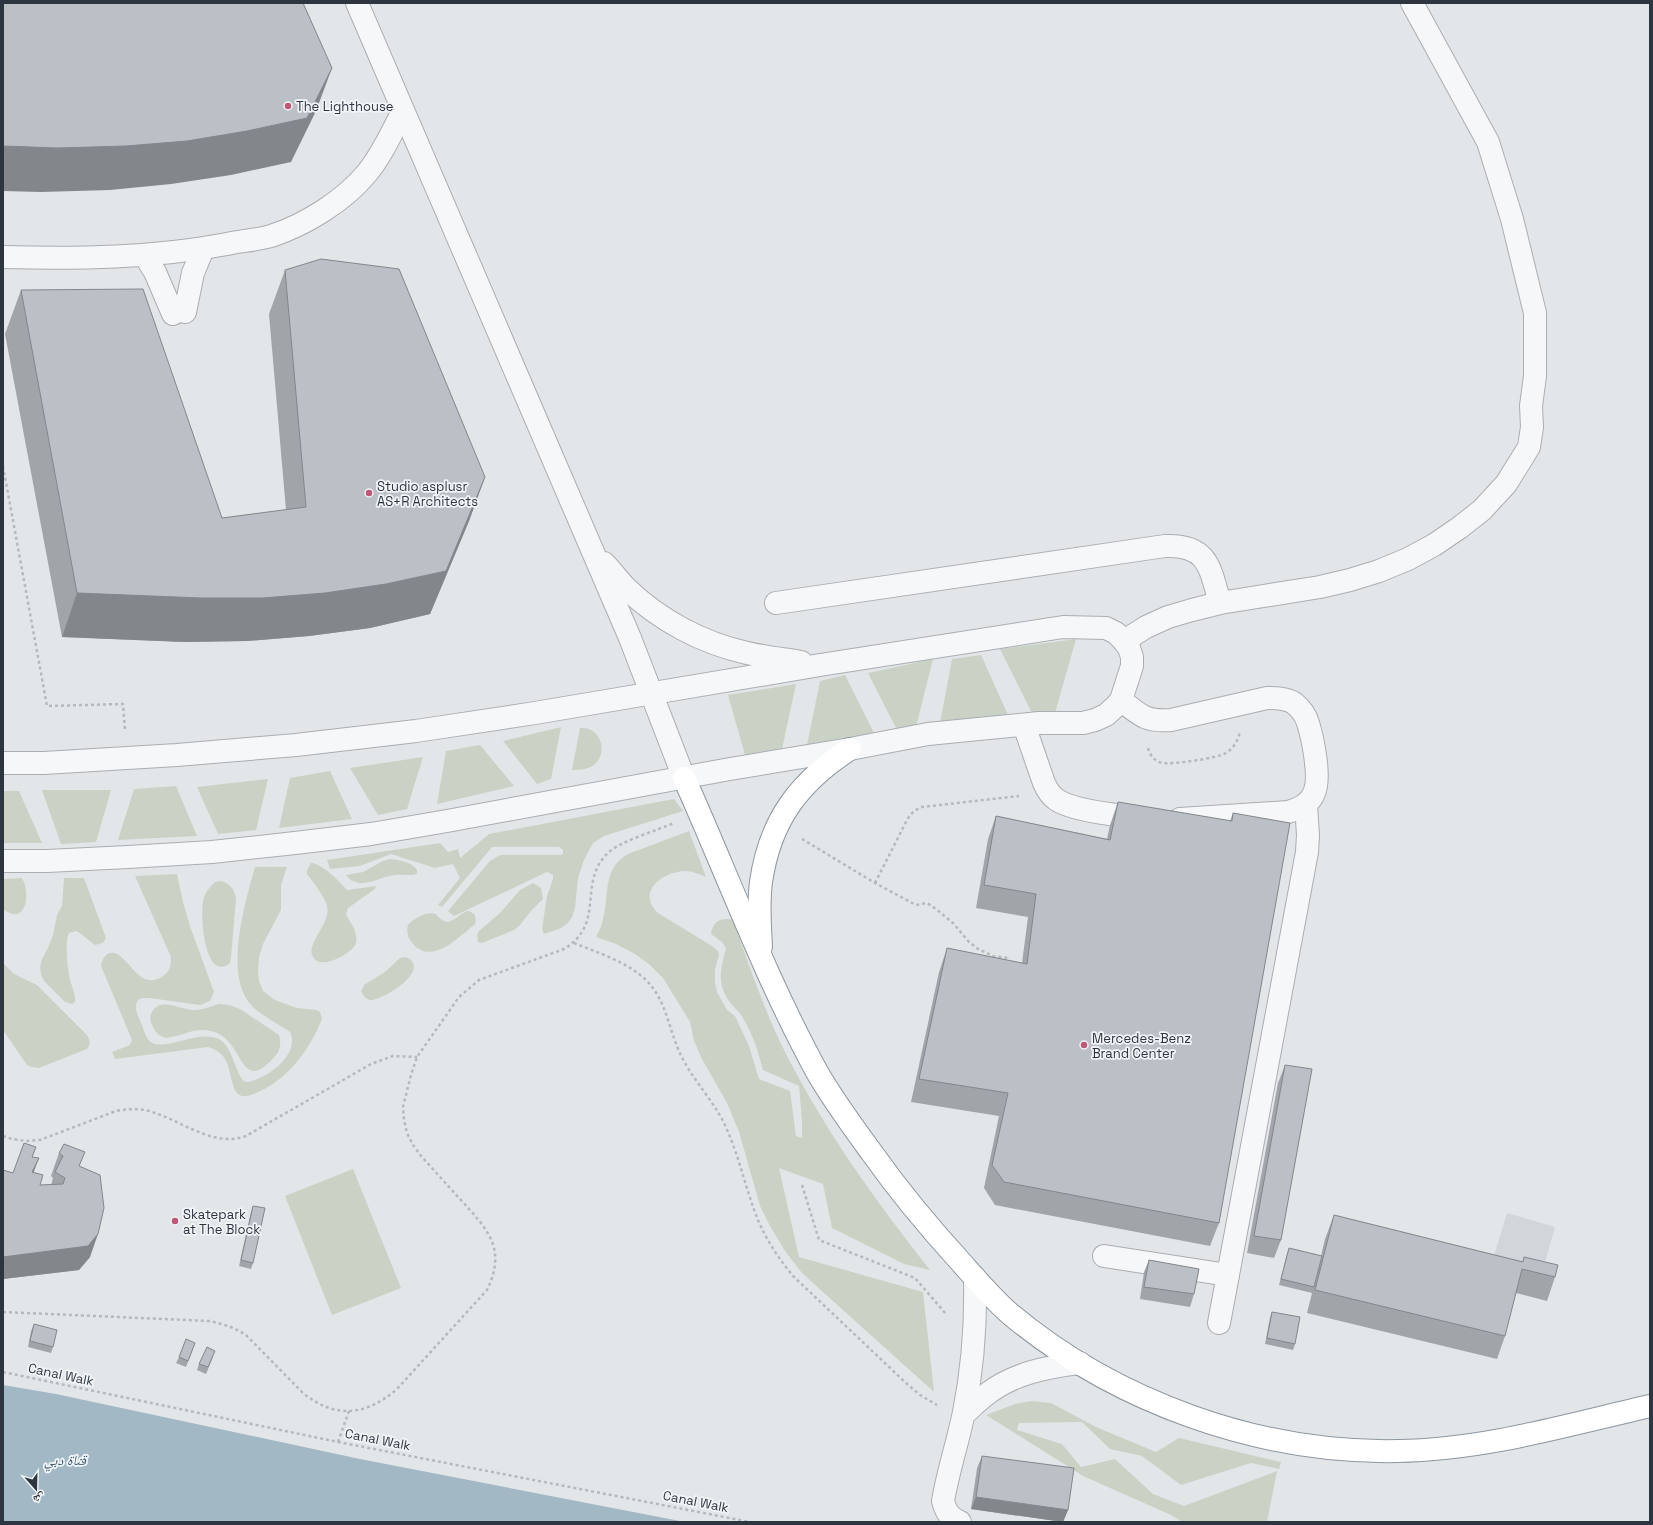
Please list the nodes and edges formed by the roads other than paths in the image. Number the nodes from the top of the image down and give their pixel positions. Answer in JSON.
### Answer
{"nodes":[{"id":1,"x":357,"y":3,"type":"edge"},
{"id":2,"x":1412,"y":3,"type":"edge"},
{"id":3,"x":404,"y":111,"type":"junction"},
{"id":4,"x":203,"y":248,"type":"junction"},
{"id":5,"x":145,"y":256,"type":"junction"},
{"id":6,"x":3,"y":257,"type":"edge"},
{"id":7,"x":592,"y":550,"type":"junction"},
{"id":8,"x":776,"y":603,"type":"dead end"},
{"id":9,"x":1220,"y":603,"type":"junction"},
{"id":10,"x":1124,"y":641,"type":"junction"},
{"id":11,"x":820,"y":665,"type":"junction"},
{"id":12,"x":652,"y":693,"type":"junction"},
{"id":13,"x":1120,"y":700,"type":"junction"},
{"id":14,"x":1024,"y":725,"type":"junction"},
{"id":15,"x":850,"y":749,"type":"junction"},
{"id":16,"x":3,"y":763,"type":"edge"},
{"id":17,"x":684,"y":778,"type":"junction"},
{"id":18,"x":1306,"y":804,"type":"junction"},
{"id":19,"x":3,"y":861,"type":"edge"},
{"id":20,"x":761,"y":958,"type":"junction"},
{"id":21,"x":1104,"y":1256,"type":"dead end"},
{"id":22,"x":1228,"y":1275,"type":"junction"},
{"id":23,"x":975,"y":1278,"type":"junction"},
{"id":24,"x":1219,"y":1323,"type":"dead end"},
{"id":25,"x":1080,"y":1363,"type":"junction"},
{"id":26,"x":1650,"y":1406,"type":"edge"},
{"id":27,"x":964,"y":1414,"type":"junction"},
{"id":28,"x":960,"y":1522,"type":"edge"}],
"edges":[{"from":1,"to":3,"type":"street"},
{"from":2,"to":9,"type":"street"},
{"from":3,"to":4,"type":"street"},
{"from":3,"to":7,"type":"street"},
{"from":4,"to":5,"type":"street"},
{"from":4,"to":5,"type":"street"},
{"from":5,"to":6,"type":"street"},
{"from":7,"to":11,"type":"street"},
{"from":7,"to":12,"type":"street"},
{"from":8,"to":9,"type":"street"},
{"from":9,"to":10,"type":"street"},
{"from":10,"to":11,"type":"street"},
{"from":10,"to":13,"type":"street"},
{"from":11,"to":12,"type":"street"},
{"from":12,"to":16,"type":"street"},
{"from":12,"to":17,"type":"street"},
{"from":13,"to":14,"type":"street"},
{"from":13,"to":18,"type":"street"},
{"from":14,"to":15,"type":"street"},
{"from":14,"to":18,"type":"street"},
{"from":15,"to":17,"type":"street"},
{"from":15,"to":20,"type":"highway"},
{"from":17,"to":19,"type":"street"},
{"from":17,"to":20,"type":"highway"},
{"from":18,"to":22,"type":"street"},
{"from":20,"to":23,"type":"highway"},
{"from":21,"to":22,"type":"street"},
{"from":22,"to":24,"type":"street"},
{"from":23,"to":25,"type":"highway"},
{"from":23,"to":27,"type":"street"},
{"from":25,"to":26,"type":"highway"},
{"from":25,"to":27,"type":"street"},
{"from":27,"to":28,"type":"street"}]}
